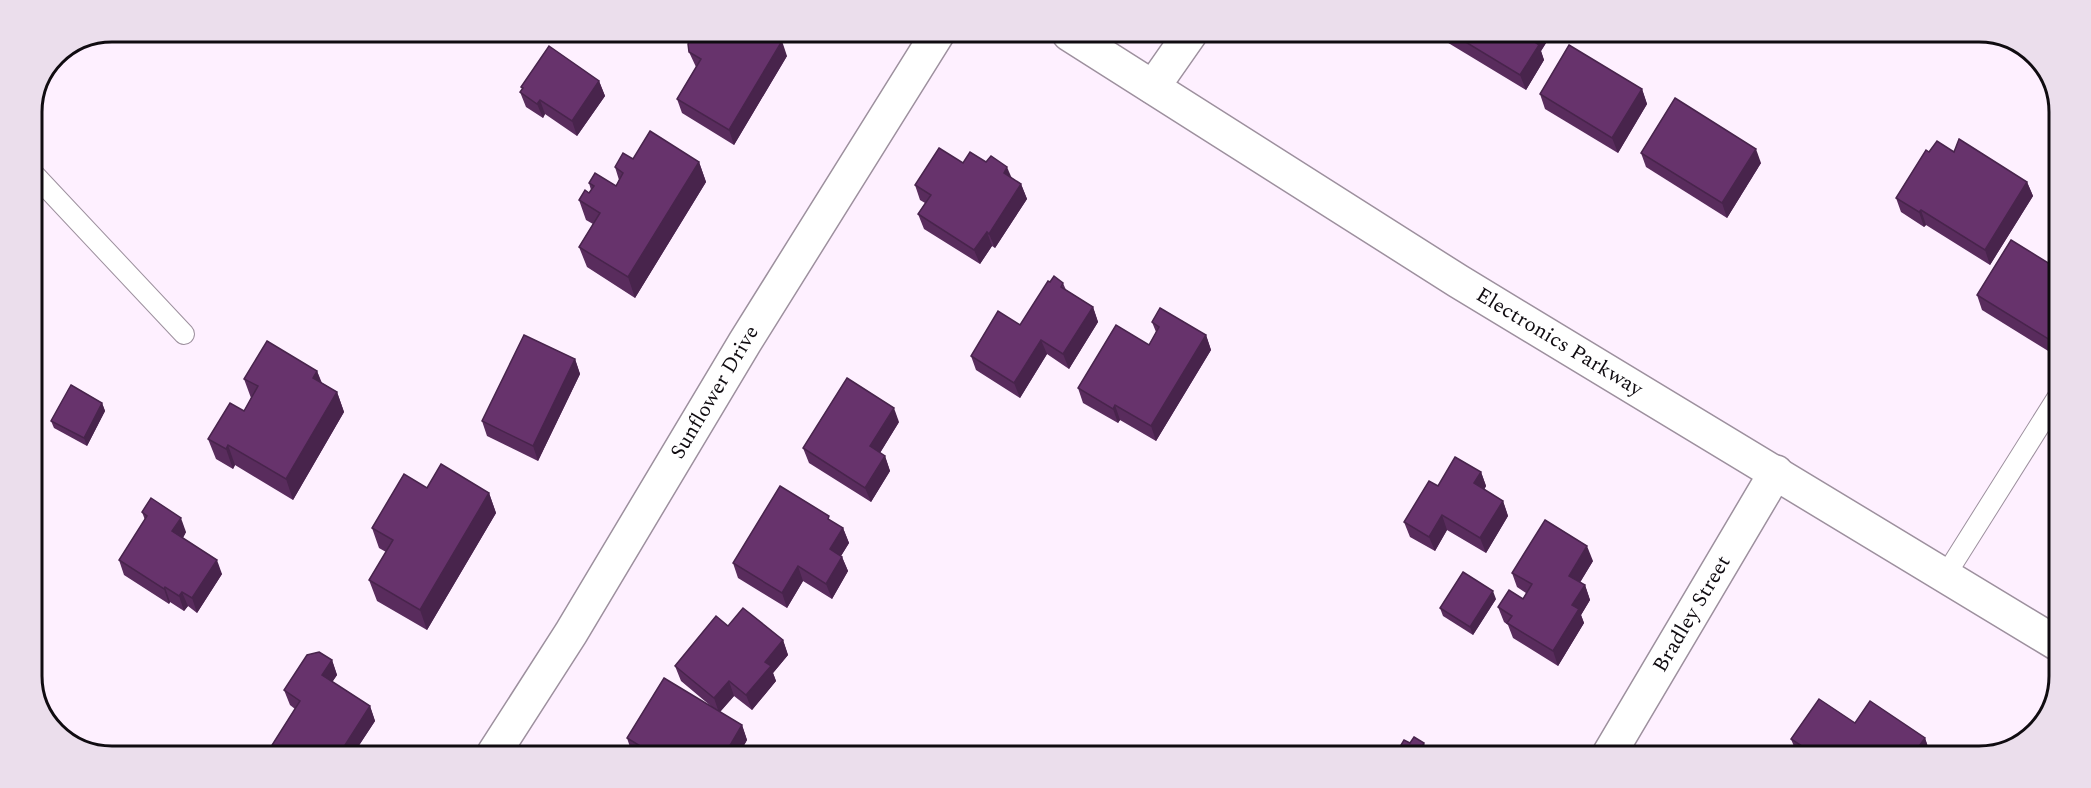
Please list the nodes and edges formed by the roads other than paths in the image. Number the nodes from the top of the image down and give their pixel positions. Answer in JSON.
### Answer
{"nodes":[{"id":1,"x":932,"y":42,"type":"edge"},
{"id":2,"x":1082,"y":42,"type":"edge"},
{"id":3,"x":1184,"y":42,"type":"edge"},
{"id":4,"x":1153,"y":87,"type":"junction"},
{"id":5,"x":42,"y":183,"type":"edge"},
{"id":6,"x":184,"y":334,"type":"dead end"},
{"id":7,"x":2049,"y":411,"type":"edge"},
{"id":8,"x":1776,"y":472,"type":"junction"},
{"id":9,"x":1945,"y":576,"type":"junction"},
{"id":10,"x":2049,"y":639,"type":"edge"},
{"id":11,"x":498,"y":746,"type":"edge"},
{"id":12,"x":1614,"y":746,"type":"edge"}],
"edges":[{"from":1,"to":11,"type":"street","name":"Sunflower Drive"},
{"from":2,"to":4,"type":"street","name":"Electronics Parkway"},
{"from":3,"to":4,"type":"street"},
{"from":4,"to":8,"type":"street","name":"Electronics Parkway"},
{"from":5,"to":6,"type":"lane"},
{"from":7,"to":9,"type":"lane"},
{"from":8,"to":9,"type":"street","name":"Electronics Parkway"},
{"from":8,"to":12,"type":"street","name":"Bradley Street"},
{"from":9,"to":10,"type":"street","name":"Electronics Parkway"}]}
